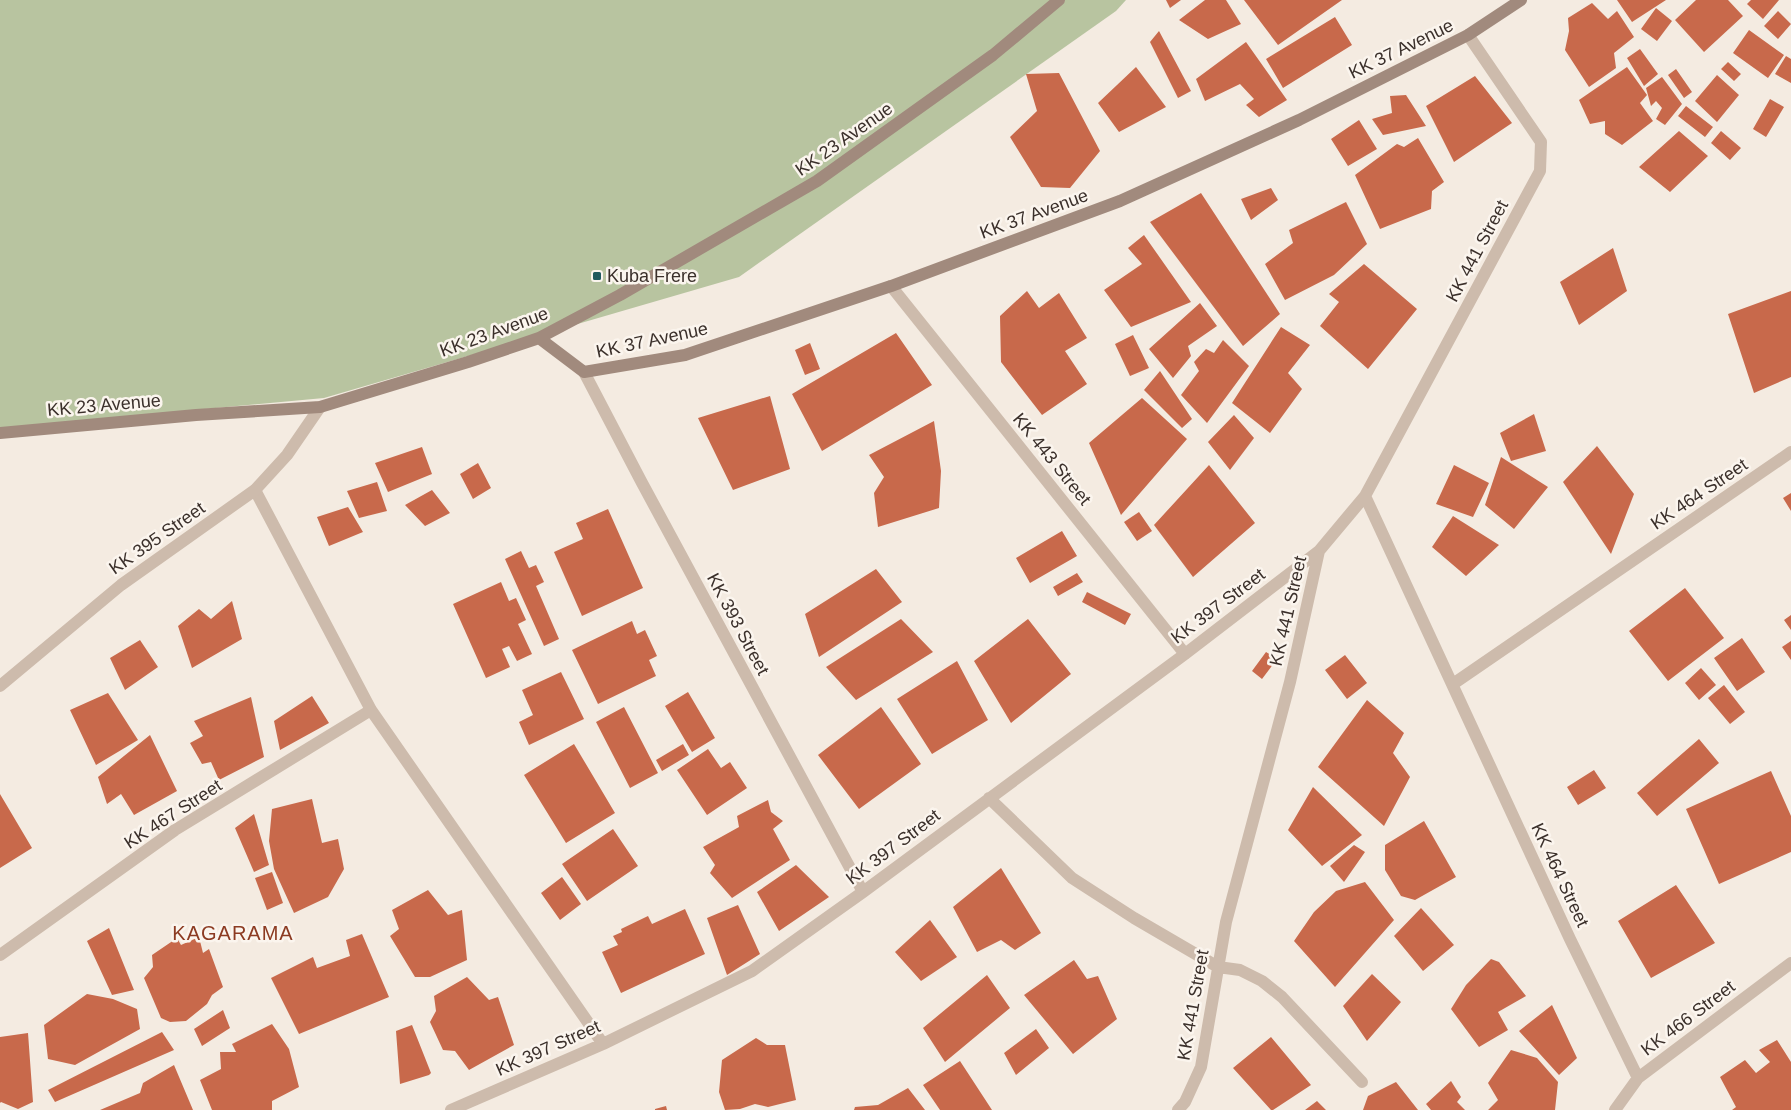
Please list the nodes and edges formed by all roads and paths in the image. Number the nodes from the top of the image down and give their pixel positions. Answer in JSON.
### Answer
{"nodes":[{"id":1,"x":1058,"y":0,"type":"edge"},
{"id":2,"x":1521,"y":0,"type":"edge"},
{"id":3,"x":1468,"y":35,"type":"junction"},
{"id":4,"x":891,"y":286,"type":"junction"},
{"id":5,"x":539,"y":338,"type":"junction"},
{"id":6,"x":584,"y":372,"type":"junction"},
{"id":7,"x":320,"y":407,"type":"junction"},
{"id":8,"x":0,"y":433,"type":"edge"},
{"id":9,"x":1791,"y":452,"type":"edge"},
{"id":10,"x":255,"y":490,"type":"junction"},
{"id":11,"x":1366,"y":496,"type":"junction"},
{"id":12,"x":1319,"y":551,"type":"junction"},
{"id":13,"x":1185,"y":654,"type":"junction"},
{"id":14,"x":1453,"y":684,"type":"junction"},
{"id":15,"x":0,"y":686,"type":"edge"},
{"id":16,"x":371,"y":710,"type":"junction"},
{"id":17,"x":989,"y":798,"type":"junction"},
{"id":18,"x":863,"y":892,"type":"junction"},
{"id":19,"x":0,"y":956,"type":"edge"},
{"id":20,"x":1791,"y":963,"type":"edge"},
{"id":21,"x":1218,"y":967,"type":"junction"},
{"id":22,"x":603,"y":1044,"type":"junction"},
{"id":23,"x":1638,"y":1078,"type":"junction"},
{"id":24,"x":1362,"y":1082,"type":"dead end"},
{"id":25,"x":450,"y":1110,"type":"edge"},
{"id":26,"x":1178,"y":1110,"type":"edge"},
{"id":27,"x":1615,"y":1110,"type":"edge"}],
"edges":[{"from":1,"to":5,"type":"main road","name":"KK 23 Avenue"},
{"from":2,"to":3,"type":"main road","name":"KK 37 Avenue"},
{"from":3,"to":4,"type":"main road","name":"KK 37 Avenue"},
{"from":3,"to":11,"type":"street","name":"KK 441 Street"},
{"from":4,"to":6,"type":"main road","name":"KK 37 Avenue"},
{"from":4,"to":13,"type":"street","name":"KK 443 Street"},
{"from":5,"to":6,"type":"main road","name":"KK 37 Avenue"},
{"from":5,"to":7,"type":"main road","name":"KK 23 Avenue"},
{"from":6,"to":18,"type":"street","name":"KK 393 Street"},
{"from":7,"to":8,"type":"main road","name":"KK 23 Avenue"},
{"from":7,"to":10,"type":"street","name":"KK 395 Street"},
{"from":9,"to":14,"type":"street","name":"KK 464 Street"},
{"from":10,"to":15,"type":"street","name":"KK 395 Street"},
{"from":10,"to":16,"type":"street"},
{"from":11,"to":12,"type":"street","name":"KK 441 Street"},
{"from":11,"to":14,"type":"street","name":"KK 464 Street"},
{"from":12,"to":13,"type":"street","name":"KK 397 Street"},
{"from":12,"to":21,"type":"street","name":"KK 441 Street"},
{"from":13,"to":17,"type":"street","name":"KK 397 Street"},
{"from":14,"to":23,"type":"street","name":"KK 464 Street"},
{"from":16,"to":19,"type":"street","name":"KK 467 Street"},
{"from":16,"to":22,"type":"street"},
{"from":17,"to":18,"type":"street","name":"KK 397 Street"},
{"from":17,"to":21,"type":"street"},
{"from":18,"to":22,"type":"street","name":"KK 397 Street"},
{"from":20,"to":23,"type":"street","name":"KK 466 Street"},
{"from":21,"to":24,"type":"street"},
{"from":21,"to":26,"type":"street","name":"KK 441 Street"},
{"from":22,"to":25,"type":"street","name":"KK 397 Street"},
{"from":23,"to":27,"type":"street","name":"KK 466 Street"}]}
